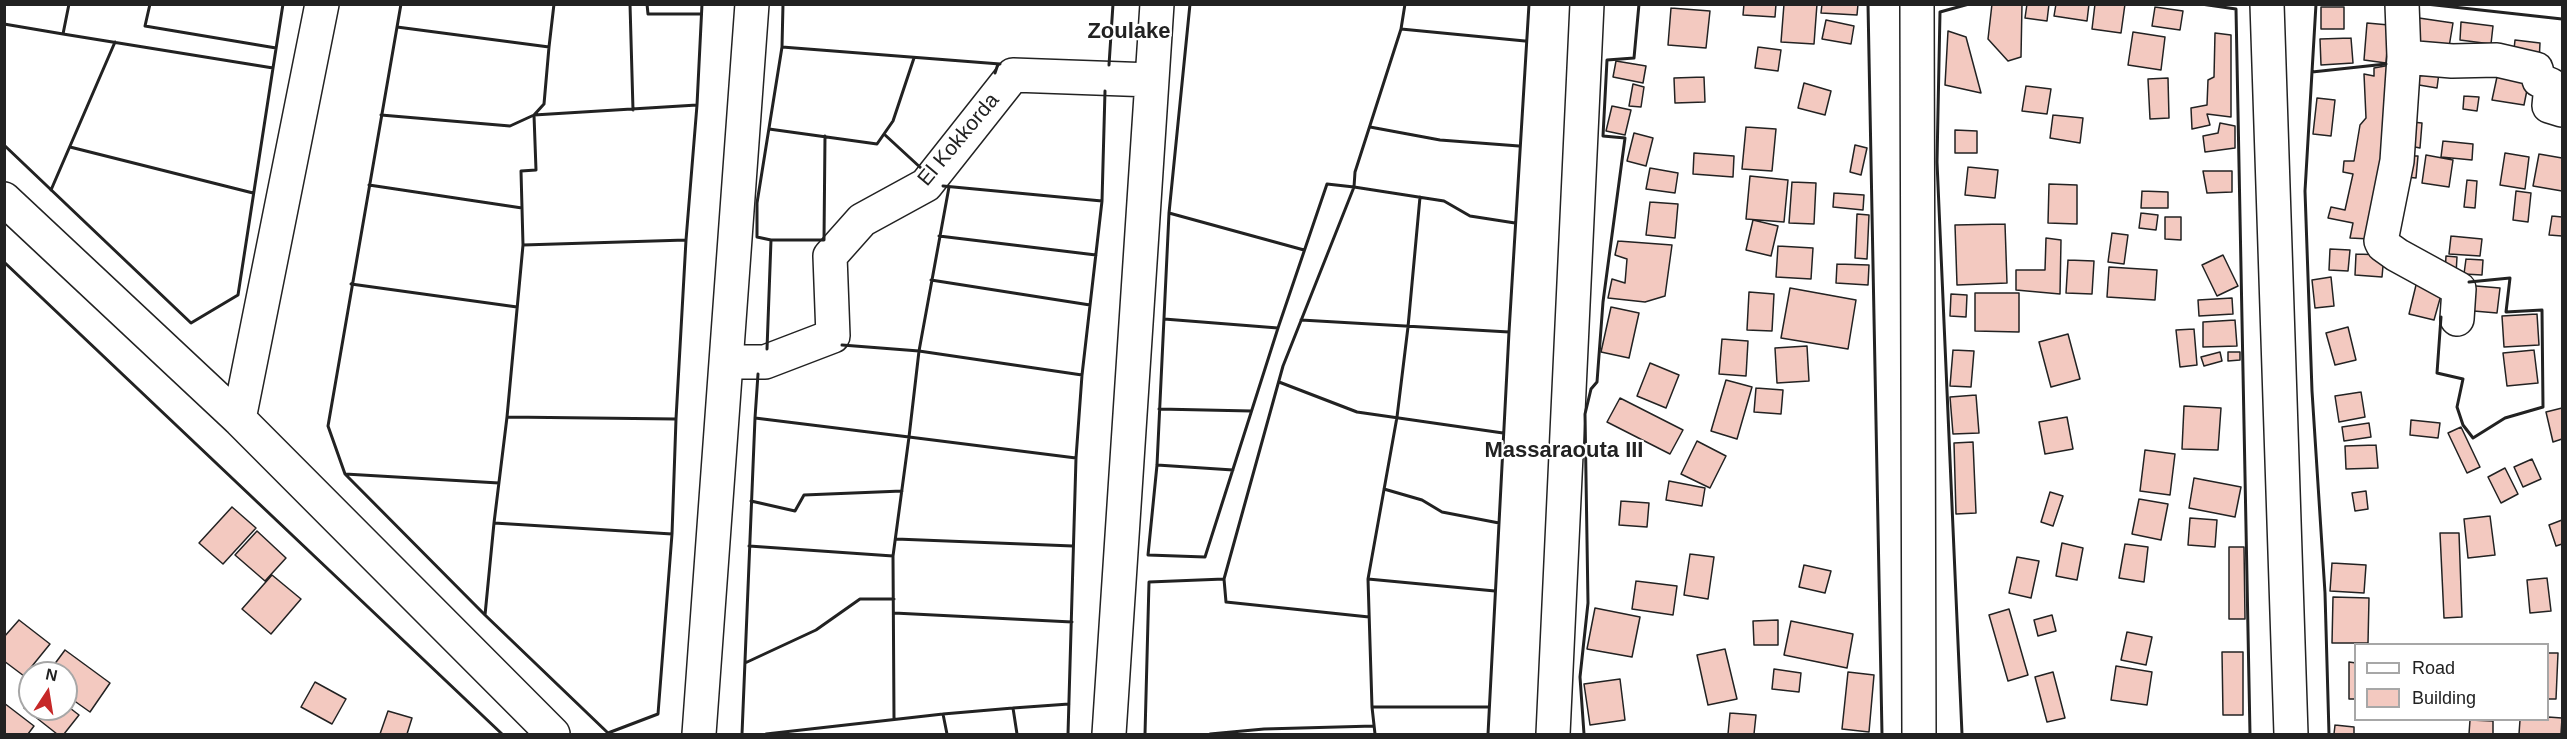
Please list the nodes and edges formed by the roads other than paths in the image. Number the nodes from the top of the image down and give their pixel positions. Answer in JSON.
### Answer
{"nodes":[{"id":1,"x":322,"y":4,"type":"edge"},
{"id":2,"x":752,"y":4,"type":"edge"},
{"id":3,"x":1157,"y":4,"type":"edge"},
{"id":4,"x":1587,"y":4,"type":"edge"},
{"id":5,"x":1917,"y":4,"type":"edge"},
{"id":6,"x":2267,"y":4,"type":"edge"},
{"id":7,"x":2402,"y":4,"type":"edge"},
{"id":8,"x":2404,"y":57,"type":"junction"},
{"id":9,"x":1152,"y":80,"type":"junction"},
{"id":10,"x":2562,"y":110,"type":"edge"},
{"id":11,"x":4,"y":199,"type":"edge"},
{"id":12,"x":2457,"y":320,"type":"dead end"},
{"id":13,"x":726,"y":362,"type":"junction"},
{"id":14,"x":239,"y":418,"type":"junction"},
{"id":15,"x":553,"y":735,"type":"edge"},
{"id":16,"x":699,"y":735,"type":"edge"},
{"id":17,"x":1109,"y":735,"type":"edge"},
{"id":18,"x":1553,"y":735,"type":"edge"},
{"id":19,"x":1919,"y":735,"type":"edge"},
{"id":20,"x":2291,"y":735,"type":"edge"}],
"edges":[{"from":1,"to":14,"type":"street"},
{"from":2,"to":13,"type":"street"},
{"from":3,"to":9,"type":"street"},
{"from":4,"to":18,"type":"street"},
{"from":5,"to":19,"type":"street"},
{"from":6,"to":20,"type":"street"},
{"from":7,"to":8,"type":"street"},
{"from":8,"to":10,"type":"street"},
{"from":8,"to":12,"type":"street"},
{"from":9,"to":13,"type":"street","name":"El Kokkorda"},
{"from":9,"to":17,"type":"street"},
{"from":11,"to":14,"type":"street"},
{"from":13,"to":16,"type":"street"},
{"from":14,"to":15,"type":"street"}]}
